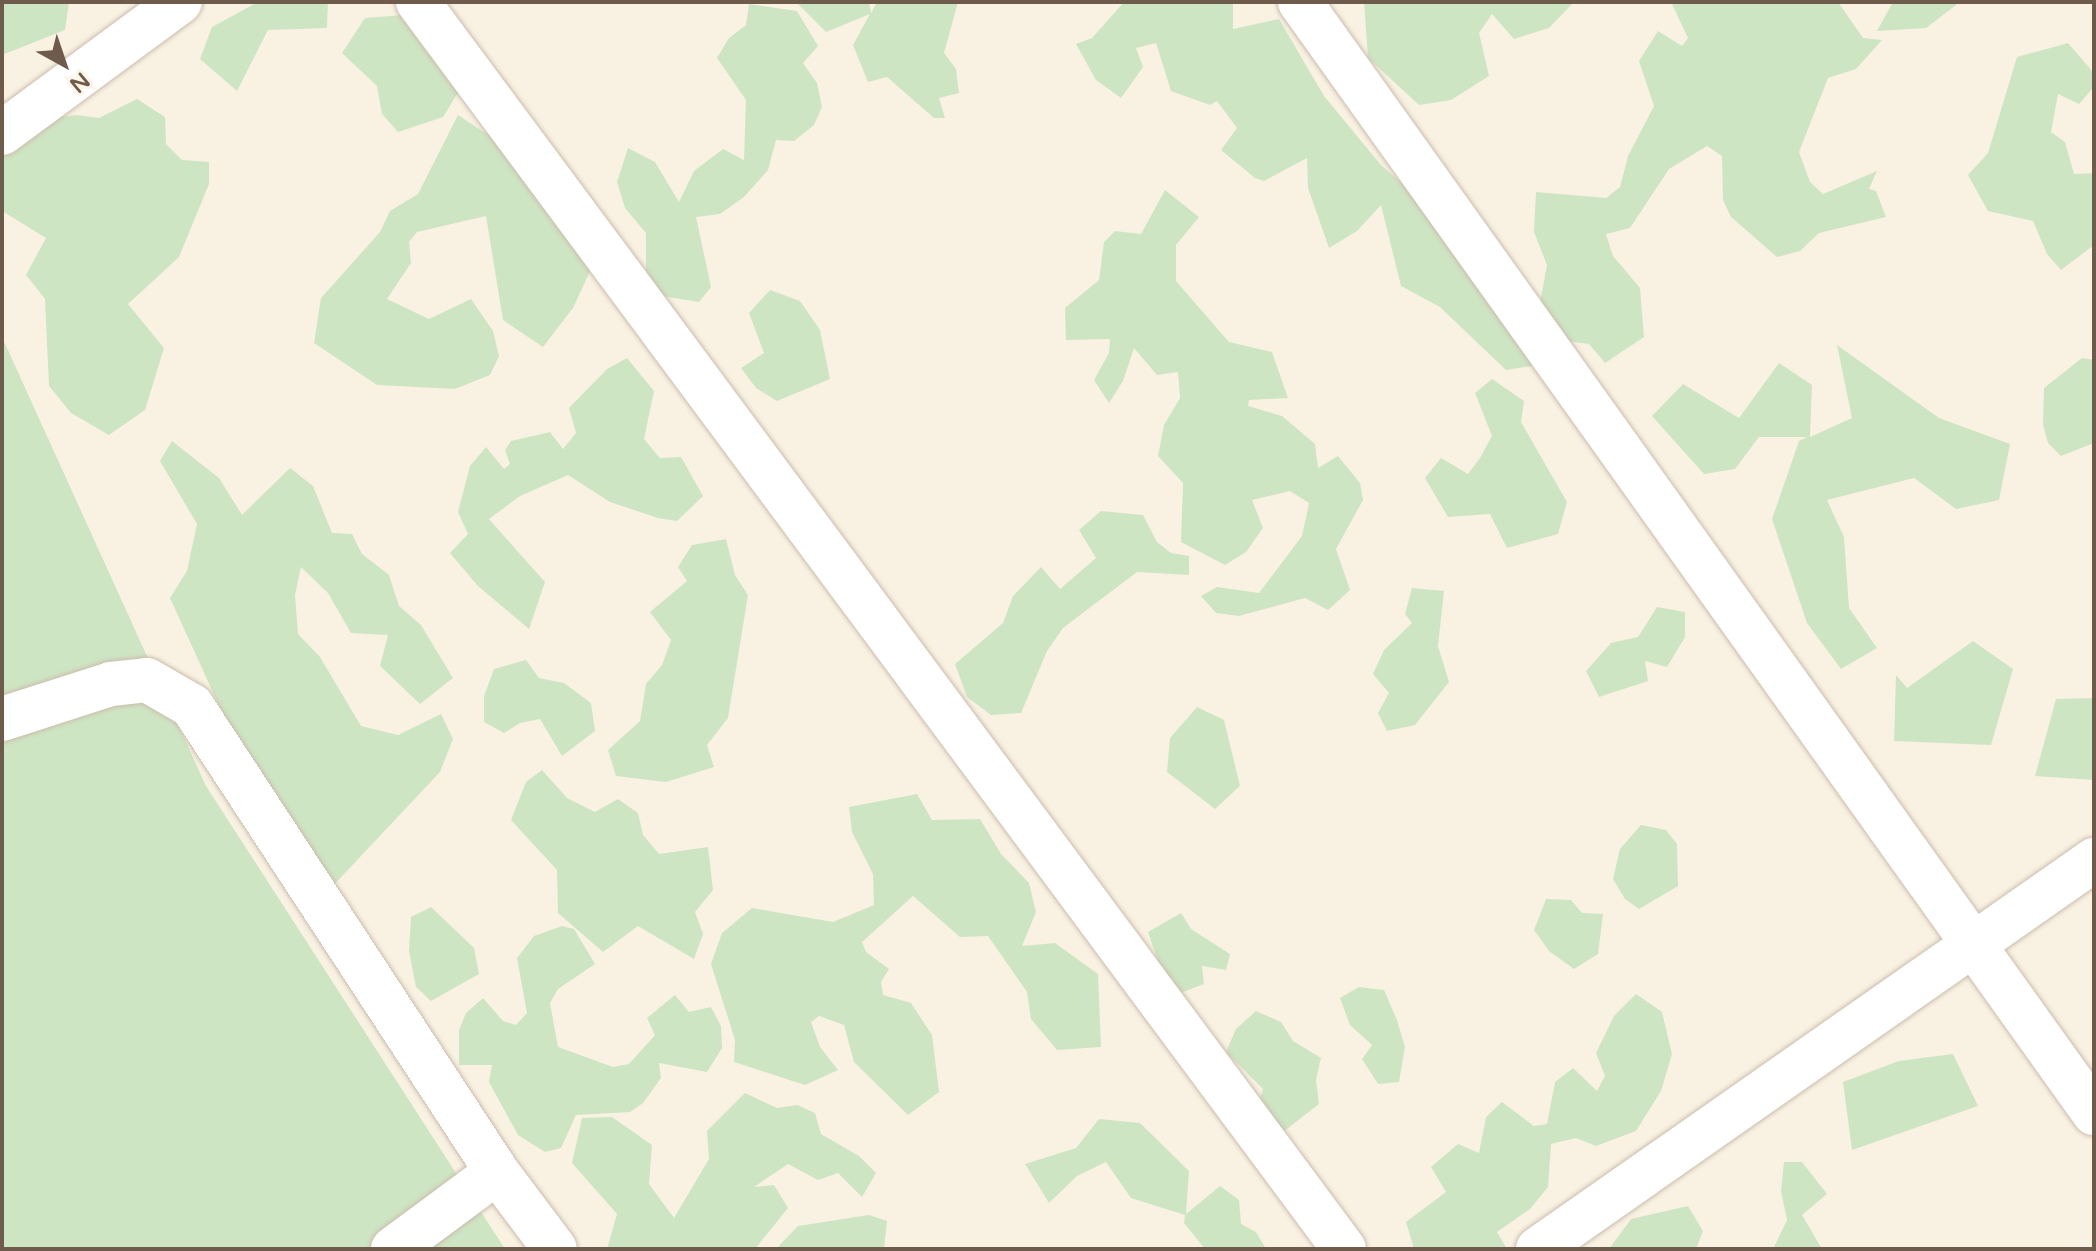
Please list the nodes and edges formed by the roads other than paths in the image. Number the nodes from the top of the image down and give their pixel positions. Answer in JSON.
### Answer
{"nodes":[{"id":1,"x":180,"y":2,"type":"edge"},
{"id":2,"x":418,"y":2,"type":"edge"},
{"id":3,"x":1300,"y":2,"type":"edge"},
{"id":4,"x":2,"y":133,"type":"edge"},
{"id":5,"x":2,"y":719,"type":"edge"},
{"id":6,"x":2094,"y":860,"type":"edge"},
{"id":7,"x":1974,"y":940,"type":"junction"},
{"id":8,"x":2094,"y":1113,"type":"edge"},
{"id":9,"x":497,"y":1172,"type":"junction"},
{"id":10,"x":393,"y":1249,"type":"edge"},
{"id":11,"x":555,"y":1249,"type":"edge"},
{"id":12,"x":1344,"y":1249,"type":"edge"},
{"id":13,"x":1538,"y":1249,"type":"edge"}],
"edges":[{"from":1,"to":4,"type":"street"},
{"from":2,"to":12,"type":"street"},
{"from":3,"to":7,"type":"street"},
{"from":5,"to":9,"type":"street"},
{"from":6,"to":7,"type":"street"},
{"from":7,"to":8,"type":"street"},
{"from":7,"to":13,"type":"street"},
{"from":9,"to":10,"type":"street"},
{"from":9,"to":11,"type":"street"}]}
